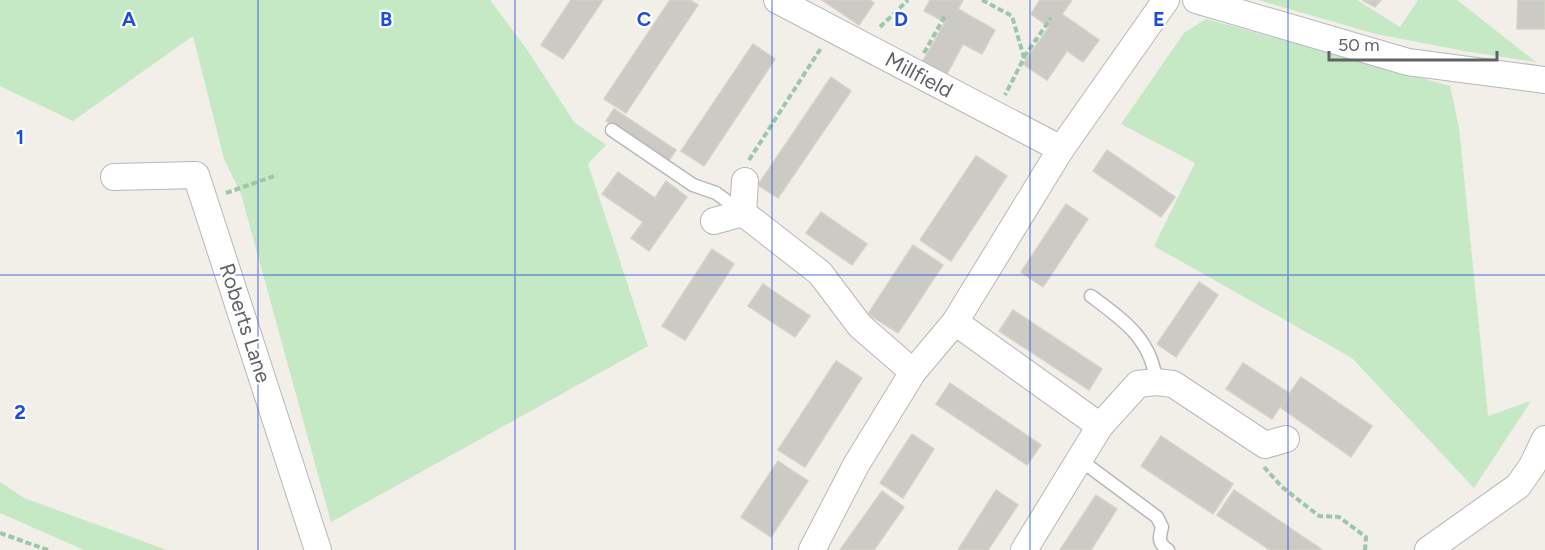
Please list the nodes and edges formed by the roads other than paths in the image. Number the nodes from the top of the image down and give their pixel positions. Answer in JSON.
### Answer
{"nodes":[{"id":1,"x":777,"y":0,"type":"edge"},
{"id":2,"x":1166,"y":0,"type":"edge"},
{"id":3,"x":1196,"y":0,"type":"edge"},
{"id":4,"x":1545,"y":80,"type":"edge"},
{"id":5,"x":612,"y":130,"type":"dead end"},
{"id":6,"x":1060,"y":149,"type":"junction"},
{"id":7,"x":114,"y":177,"type":"dead end"},
{"id":8,"x":745,"y":181,"type":"road end"},
{"id":9,"x":743,"y":213,"type":"junction"},
{"id":10,"x":714,"y":221,"type":"dead end"},
{"id":11,"x":1090,"y":296,"type":"dead end"},
{"id":12,"x":955,"y":322,"type":"junction"},
{"id":13,"x":913,"y":372,"type":"junction"},
{"id":14,"x":1156,"y":382,"type":"junction"},
{"id":15,"x":1100,"y":426,"type":"junction"},
{"id":16,"x":1545,"y":439,"type":"edge"},
{"id":17,"x":1270,"y":449,"type":"road end"},
{"id":18,"x":1079,"y":459,"type":"junction"},
{"id":19,"x":1461,"y":541,"type":"edge"},
{"id":20,"x":318,"y":550,"type":"edge"},
{"id":21,"x":812,"y":550,"type":"edge"},
{"id":22,"x":1024,"y":550,"type":"edge"},
{"id":23,"x":1168,"y":550,"type":"edge"},
{"id":24,"x":1428,"y":550,"type":"edge"}],
"edges":[{"from":1,"to":6,"type":"street","name":"Millfield"},
{"from":2,"to":6,"type":"street"},
{"from":3,"to":4,"type":"street"},
{"from":5,"to":9,"type":"lane"},
{"from":6,"to":12,"type":"street"},
{"from":7,"to":20,"type":"street","name":"Roberts Lane"},
{"from":8,"to":9,"type":"street"},
{"from":9,"to":10,"type":"street"},
{"from":9,"to":13,"type":"street"},
{"from":11,"to":14,"type":"lane"},
{"from":12,"to":13,"type":"street"},
{"from":12,"to":15,"type":"street"},
{"from":13,"to":21,"type":"street"},
{"from":14,"to":15,"type":"street"},
{"from":14,"to":17,"type":"street"},
{"from":15,"to":18,"type":"street"},
{"from":16,"to":19,"type":"street"},
{"from":18,"to":22,"type":"street"},
{"from":18,"to":23,"type":"lane"},
{"from":19,"to":24,"type":"street"}]}
